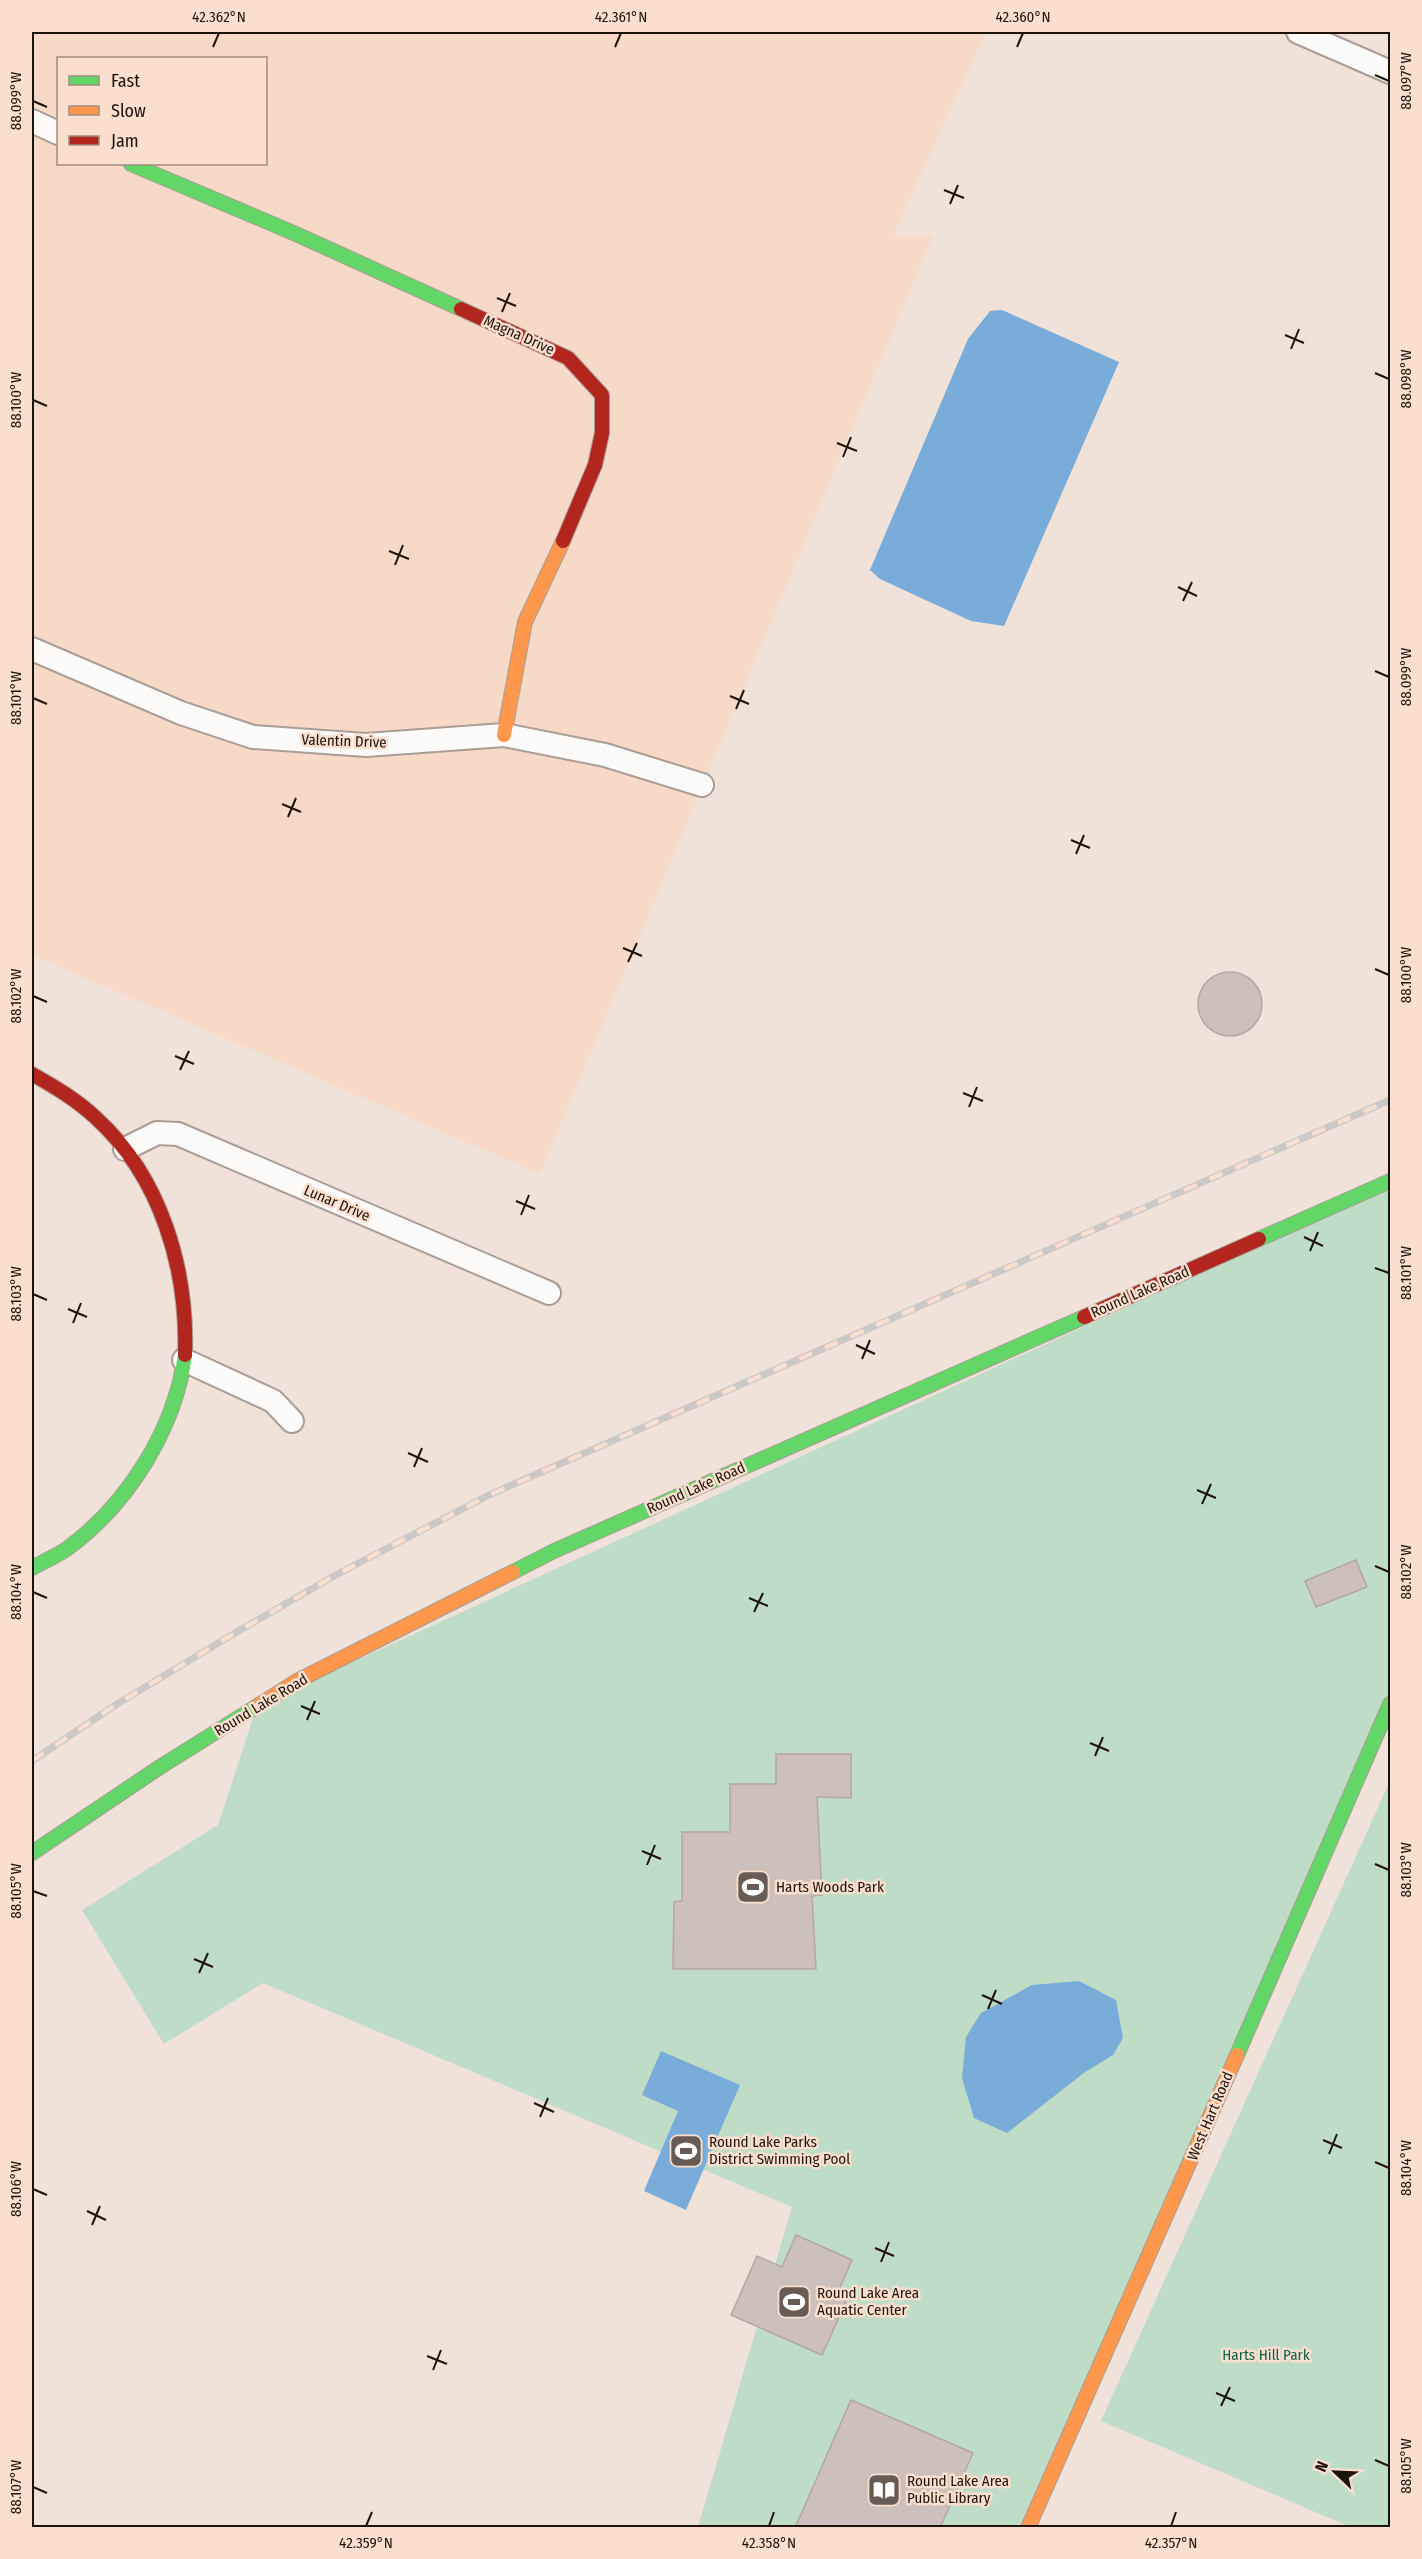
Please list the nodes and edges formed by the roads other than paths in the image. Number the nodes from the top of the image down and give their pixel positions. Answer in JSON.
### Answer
{"nodes":[{"id":1,"x":1298,"y":32,"type":"edge"},
{"id":2,"x":1390,"y":72,"type":"edge"},
{"id":3,"x":32,"y":121,"type":"edge"},
{"id":4,"x":57,"y":133,"type":"edge"},
{"id":5,"x":133,"y":165,"type":"edge"},
{"id":6,"x":32,"y":649,"type":"edge"},
{"id":7,"x":504,"y":735,"type":"junction"},
{"id":8,"x":702,"y":785,"type":"dead end"},
{"id":9,"x":32,"y":1074,"type":"edge"},
{"id":10,"x":125,"y":1149,"type":"junction"},
{"id":11,"x":1390,"y":1181,"type":"edge"},
{"id":12,"x":549,"y":1293,"type":"dead end"},
{"id":13,"x":184,"y":1360,"type":"junction"},
{"id":14,"x":292,"y":1421,"type":"dead end"},
{"id":15,"x":32,"y":1568,"type":"edge"},
{"id":16,"x":1390,"y":1704,"type":"edge"},
{"id":17,"x":32,"y":1853,"type":"edge"},
{"id":18,"x":1028,"y":2528,"type":"edge"}],
"edges":[{"from":1,"to":2,"type":"street"},
{"from":3,"to":4,"type":"street"},
{"from":5,"to":7,"type":"street","name":"Magna Drive"},
{"from":6,"to":7,"type":"street","name":"Valentin Drive"},
{"from":7,"to":8,"type":"street","name":"Valentin Drive"},
{"from":9,"to":10,"type":"street"},
{"from":10,"to":12,"type":"street","name":"Lunar Drive"},
{"from":10,"to":13,"type":"street"},
{"from":11,"to":17,"type":"street","name":"Round Lake Road"},
{"from":13,"to":14,"type":"street"},
{"from":13,"to":15,"type":"street"},
{"from":16,"to":18,"type":"street","name":"West Hart Road"}]}
